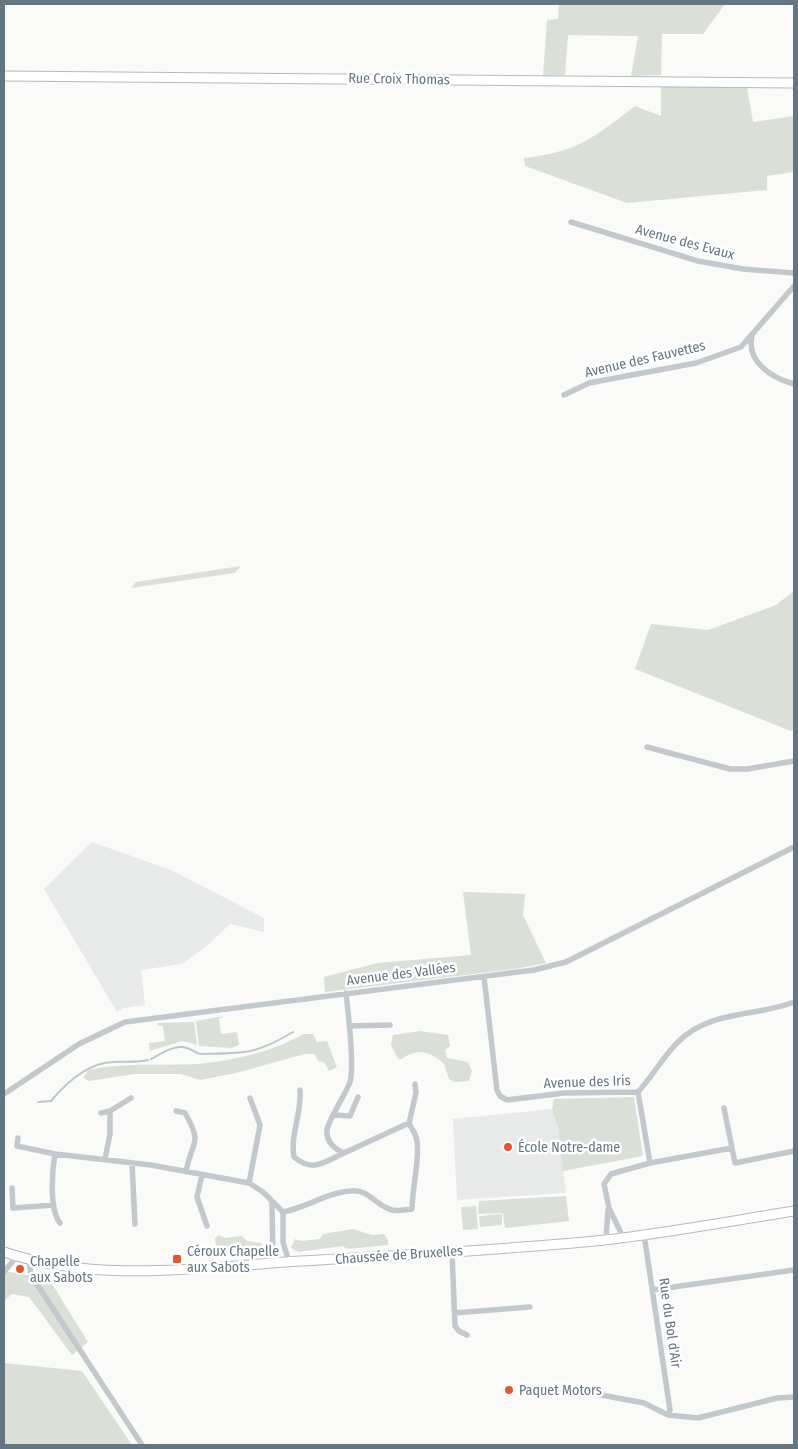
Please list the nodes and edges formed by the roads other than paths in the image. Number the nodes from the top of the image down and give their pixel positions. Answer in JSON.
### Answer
{"nodes":[{"id":1,"x":4,"y":76,"type":"edge"},
{"id":2,"x":794,"y":83,"type":"edge"},
{"id":3,"x":571,"y":222,"type":"dead end"},
{"id":4,"x":794,"y":273,"type":"edge"},
{"id":5,"x":794,"y":286,"type":"edge"},
{"id":6,"x":752,"y":336,"type":"junction"},
{"id":7,"x":794,"y":384,"type":"edge"},
{"id":8,"x":564,"y":395,"type":"dead end"},
{"id":9,"x":647,"y":747,"type":"dead end"},
{"id":10,"x":794,"y":762,"type":"edge"},
{"id":11,"x":794,"y":847,"type":"edge"},
{"id":12,"x":484,"y":977,"type":"junction"},
{"id":13,"x":346,"y":994,"type":"junction"},
{"id":14,"x":794,"y":1002,"type":"edge"},
{"id":15,"x":390,"y":1025,"type":"dead end"},
{"id":16,"x":350,"y":1026,"type":"junction"},
{"id":17,"x":415,"y":1084,"type":"dead end"},
{"id":18,"x":300,"y":1090,"type":"dead end"},
{"id":19,"x":638,"y":1092,"type":"junction"},
{"id":20,"x":4,"y":1094,"type":"edge"},
{"id":21,"x":358,"y":1097,"type":"dead end"},
{"id":22,"x":130,"y":1098,"type":"dead end"},
{"id":23,"x":250,"y":1098,"type":"dead end"},
{"id":24,"x":724,"y":1108,"type":"dead end"},
{"id":25,"x":110,"y":1111,"type":"junction"},
{"id":26,"x":176,"y":1111,"type":"dead end"},
{"id":27,"x":101,"y":1113,"type":"dead end"},
{"id":28,"x":334,"y":1116,"type":"junction"},
{"id":29,"x":409,"y":1123,"type":"junction"},
{"id":30,"x":18,"y":1138,"type":"dead end"},
{"id":31,"x":732,"y":1148,"type":"junction"},
{"id":32,"x":794,"y":1151,"type":"edge"},
{"id":33,"x":344,"y":1153,"type":"junction"},
{"id":34,"x":55,"y":1154,"type":"junction"},
{"id":35,"x":105,"y":1160,"type":"junction"},
{"id":36,"x":132,"y":1163,"type":"junction"},
{"id":37,"x":650,"y":1163,"type":"junction"},
{"id":38,"x":186,"y":1172,"type":"junction"},
{"id":39,"x":202,"y":1175,"type":"junction"},
{"id":40,"x":249,"y":1183,"type":"junction"},
{"id":41,"x":12,"y":1188,"type":"dead end"},
{"id":42,"x":272,"y":1204,"type":"junction"},
{"id":43,"x":54,"y":1205,"type":"junction"},
{"id":44,"x":609,"y":1208,"type":"junction"},
{"id":45,"x":794,"y":1210,"type":"edge"},
{"id":46,"x":283,"y":1212,"type":"junction"},
{"id":47,"x":60,"y":1223,"type":"dead end"},
{"id":48,"x":134,"y":1224,"type":"dead end"},
{"id":49,"x":207,"y":1226,"type":"dead end"},
{"id":50,"x":644,"y":1234,"type":"junction"},
{"id":51,"x":623,"y":1237,"type":"junction"},
{"id":52,"x":606,"y":1239,"type":"junction"},
{"id":53,"x":4,"y":1252,"type":"edge"},
{"id":54,"x":452,"y":1252,"type":"junction"},
{"id":55,"x":17,"y":1256,"type":"junction"},
{"id":56,"x":29,"y":1260,"type":"junction"},
{"id":57,"x":289,"y":1262,"type":"junction"},
{"id":58,"x":273,"y":1263,"type":"junction"},
{"id":59,"x":794,"y":1270,"type":"edge"},
{"id":60,"x":4,"y":1272,"type":"edge"},
{"id":61,"x":652,"y":1290,"type":"junction"},
{"id":62,"x":530,"y":1307,"type":"dead end"},
{"id":63,"x":454,"y":1313,"type":"junction"},
{"id":64,"x":468,"y":1335,"type":"dead end"},
{"id":65,"x":580,"y":1390,"type":"dead end"},
{"id":66,"x":794,"y":1397,"type":"edge"},
{"id":67,"x":668,"y":1416,"type":"junction"},
{"id":68,"x":142,"y":1445,"type":"edge"}],
"edges":[{"from":1,"to":2,"type":"main road","name":"Rue Croix Thomas"},
{"from":3,"to":4,"type":"street","name":"Avenue des Evaux"},
{"from":5,"to":6,"type":"street","name":"Avenue des Fauvettes"},
{"from":6,"to":7,"type":"street"},
{"from":6,"to":8,"type":"street","name":"Avenue des Fauvettes"},
{"from":9,"to":10,"type":"street"},
{"from":11,"to":12,"type":"street","name":"Avenue des Vallées"},
{"from":12,"to":13,"type":"street","name":"Avenue des Vallées"},
{"from":12,"to":19,"type":"street","name":"Avenue des Iris"},
{"from":13,"to":16,"type":"street"},
{"from":13,"to":20,"type":"street","name":"Avenue des Vallées"},
{"from":14,"to":19,"type":"street","name":"Avenue des Iris"},
{"from":15,"to":16,"type":"street"},
{"from":16,"to":28,"type":"street"},
{"from":17,"to":29,"type":"street"},
{"from":18,"to":33,"type":"street"},
{"from":19,"to":37,"type":"street"},
{"from":21,"to":28,"type":"street"},
{"from":22,"to":25,"type":"street"},
{"from":23,"to":40,"type":"street"},
{"from":24,"to":31,"type":"street"},
{"from":25,"to":27,"type":"street"},
{"from":25,"to":35,"type":"street"},
{"from":26,"to":38,"type":"street"},
{"from":28,"to":33,"type":"street"},
{"from":29,"to":33,"type":"street"},
{"from":29,"to":46,"type":"street"},
{"from":30,"to":34,"type":"street"},
{"from":31,"to":32,"type":"street"},
{"from":31,"to":37,"type":"street"},
{"from":34,"to":35,"type":"street"},
{"from":34,"to":43,"type":"street"},
{"from":35,"to":36,"type":"street"},
{"from":36,"to":38,"type":"street"},
{"from":36,"to":48,"type":"street"},
{"from":37,"to":44,"type":"street"},
{"from":38,"to":39,"type":"street"},
{"from":39,"to":40,"type":"street"},
{"from":39,"to":49,"type":"street"},
{"from":40,"to":42,"type":"street"},
{"from":41,"to":43,"type":"street"},
{"from":42,"to":46,"type":"street"},
{"from":42,"to":58,"type":"street"},
{"from":43,"to":47,"type":"street"},
{"from":44,"to":51,"type":"street"},
{"from":44,"to":52,"type":"street"},
{"from":45,"to":50,"type":"main road","name":"Chaussée de Bruxelles"},
{"from":46,"to":57,"type":"street"},
{"from":50,"to":51,"type":"main road","name":"Chaussée de Bruxelles"},
{"from":50,"to":61,"type":"street","name":"Rue du Bol d'Air"},
{"from":51,"to":52,"type":"main road","name":"Chaussée de Bruxelles"},
{"from":52,"to":54,"type":"main road","name":"Chaussée de Bruxelles"},
{"from":53,"to":55,"type":"main road","name":"Chaussée de Bruxelles"},
{"from":54,"to":57,"type":"main road","name":"Chaussée de Bruxelles"},
{"from":54,"to":63,"type":"street"},
{"from":55,"to":56,"type":"main road","name":"Chaussée de Bruxelles"},
{"from":55,"to":60,"type":"street"},
{"from":56,"to":58,"type":"main road","name":"Chaussée de Bruxelles"},
{"from":56,"to":68,"type":"street"},
{"from":57,"to":58,"type":"main road","name":"Chaussée de Bruxelles"},
{"from":59,"to":61,"type":"street"},
{"from":61,"to":67,"type":"street","name":"Rue du Bol d'Air"},
{"from":62,"to":63,"type":"street"},
{"from":63,"to":64,"type":"street"},
{"from":65,"to":67,"type":"street"},
{"from":66,"to":67,"type":"street"}]}
